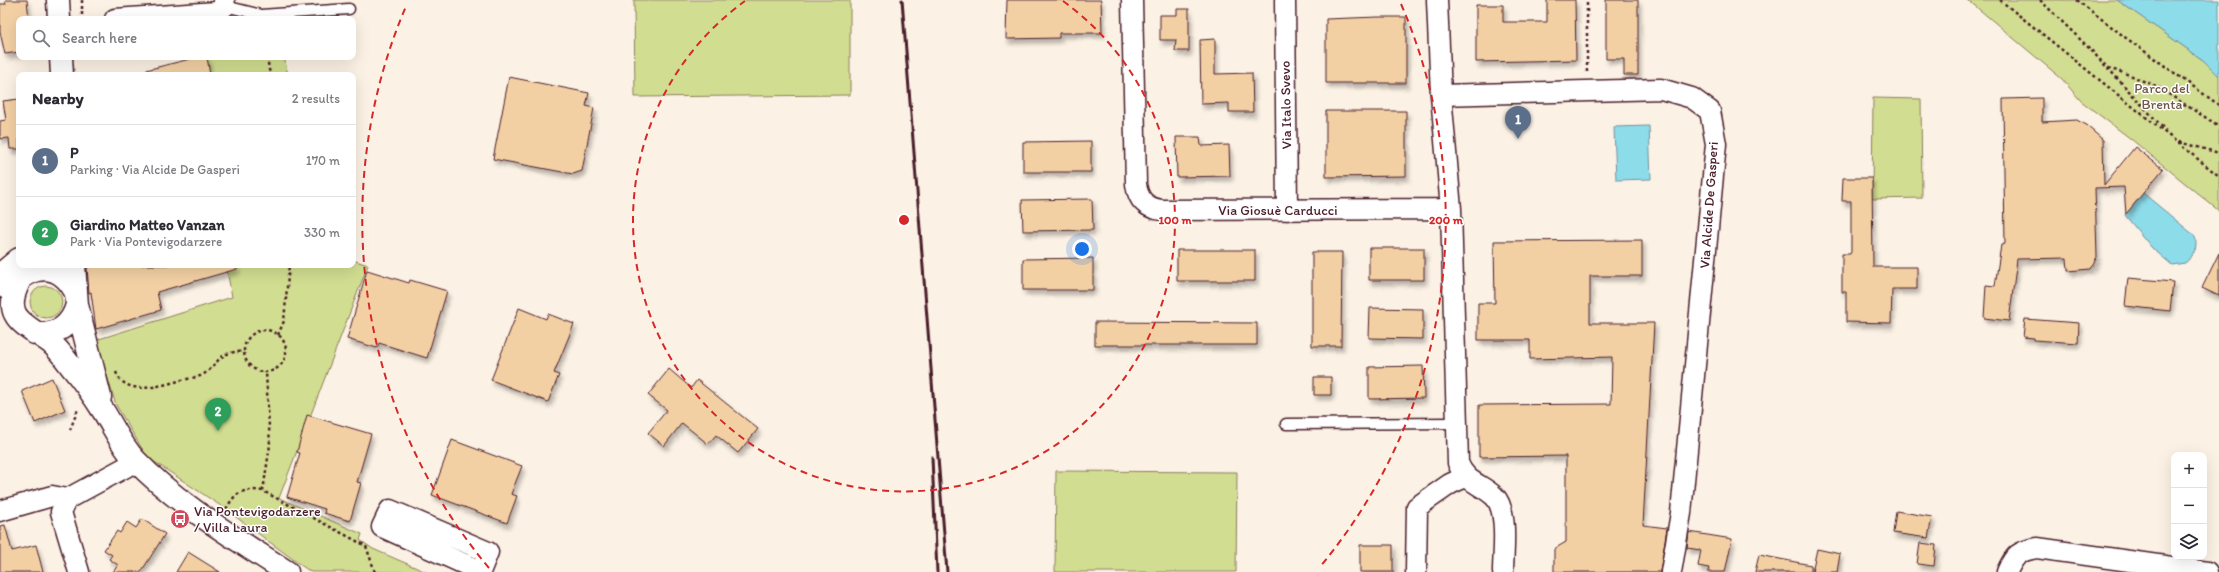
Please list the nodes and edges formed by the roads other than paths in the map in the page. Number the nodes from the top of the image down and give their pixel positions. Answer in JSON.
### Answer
{"nodes":[{"id":1,"x":58,"y":0,"type":"edge"},
{"id":2,"x":1132,"y":0,"type":"edge"},
{"id":3,"x":1285,"y":0,"type":"edge"},
{"id":4,"x":1438,"y":0,"type":"edge"},
{"id":5,"x":224,"y":3,"type":"edge"},
{"id":6,"x":349,"y":9,"type":"dead end"},
{"id":7,"x":59,"y":16,"type":"edge"},
{"id":8,"x":159,"y":16,"type":"edge"},
{"id":9,"x":61,"y":60,"type":"edge"},
{"id":10,"x":62,"y":72,"type":"edge"},
{"id":11,"x":1441,"y":95,"type":"junction"},
{"id":12,"x":1451,"y":209,"type":"junction"},
{"id":13,"x":1287,"y":210,"type":"junction"},
{"id":14,"x":74,"y":268,"type":"edge"},
{"id":15,"x":21,"y":270,"type":"edge"},
{"id":16,"x":0,"y":291,"type":"edge"},
{"id":17,"x":76,"y":299,"type":"junction"},
{"id":18,"x":8,"y":316,"type":"edge"},
{"id":19,"x":35,"y":333,"type":"junction"},
{"id":20,"x":104,"y":412,"type":"junction"},
{"id":21,"x":1456,"y":423,"type":"junction"},
{"id":22,"x":1286,"y":424,"type":"dead end"},
{"id":23,"x":134,"y":459,"type":"junction"},
{"id":24,"x":1465,"y":477,"type":"junction"},
{"id":25,"x":67,"y":499,"type":"junction"},
{"id":26,"x":0,"y":511,"type":"edge"},
{"id":27,"x":79,"y":572,"type":"edge"},
{"id":28,"x":287,"y":572,"type":"edge"},
{"id":29,"x":480,"y":572,"type":"edge"},
{"id":30,"x":1416,"y":572,"type":"edge"},
{"id":31,"x":1502,"y":572,"type":"edge"},
{"id":32,"x":1671,"y":572,"type":"edge"},
{"id":33,"x":2007,"y":572,"type":"edge"},
{"id":34,"x":2207,"y":572,"type":"edge"}],
"edges":[{"from":1,"to":7,"type":"main road"},
{"from":2,"to":13,"type":"street","name":"Via Giosuè Carducci"},
{"from":3,"to":13,"type":"street","name":"Via Italo Svevo"},
{"from":4,"to":11,"type":"street"},
{"from":5,"to":6,"type":"lane"},
{"from":5,"to":8,"type":"street"},
{"from":9,"to":10,"type":"main road"},
{"from":11,"to":12,"type":"street"},
{"from":11,"to":32,"type":"street","name":"Via Alcide De Gasperi"},
{"from":12,"to":13,"type":"street","name":"Via Giosuè Carducci"},
{"from":12,"to":21,"type":"street"},
{"from":14,"to":17,"type":"main road"},
{"from":15,"to":16,"type":"main road"},
{"from":15,"to":17,"type":"main road"},
{"from":15,"to":18,"type":"main road"},
{"from":17,"to":19,"type":"main road"},
{"from":17,"to":20,"type":"main road"},
{"from":18,"to":19,"type":"main road"},
{"from":19,"to":20,"type":"main road"},
{"from":20,"to":23,"type":"main road"},
{"from":21,"to":22,"type":"lane"},
{"from":21,"to":24,"type":"street"},
{"from":23,"to":25,"type":"street"},
{"from":23,"to":28,"type":"main road"},
{"from":24,"to":30,"type":"street"},
{"from":24,"to":31,"type":"street"},
{"from":25,"to":26,"type":"street"},
{"from":25,"to":27,"type":"street"},
{"from":29,"to":29,"type":"street"},
{"from":33,"to":34,"type":"street"}]}
